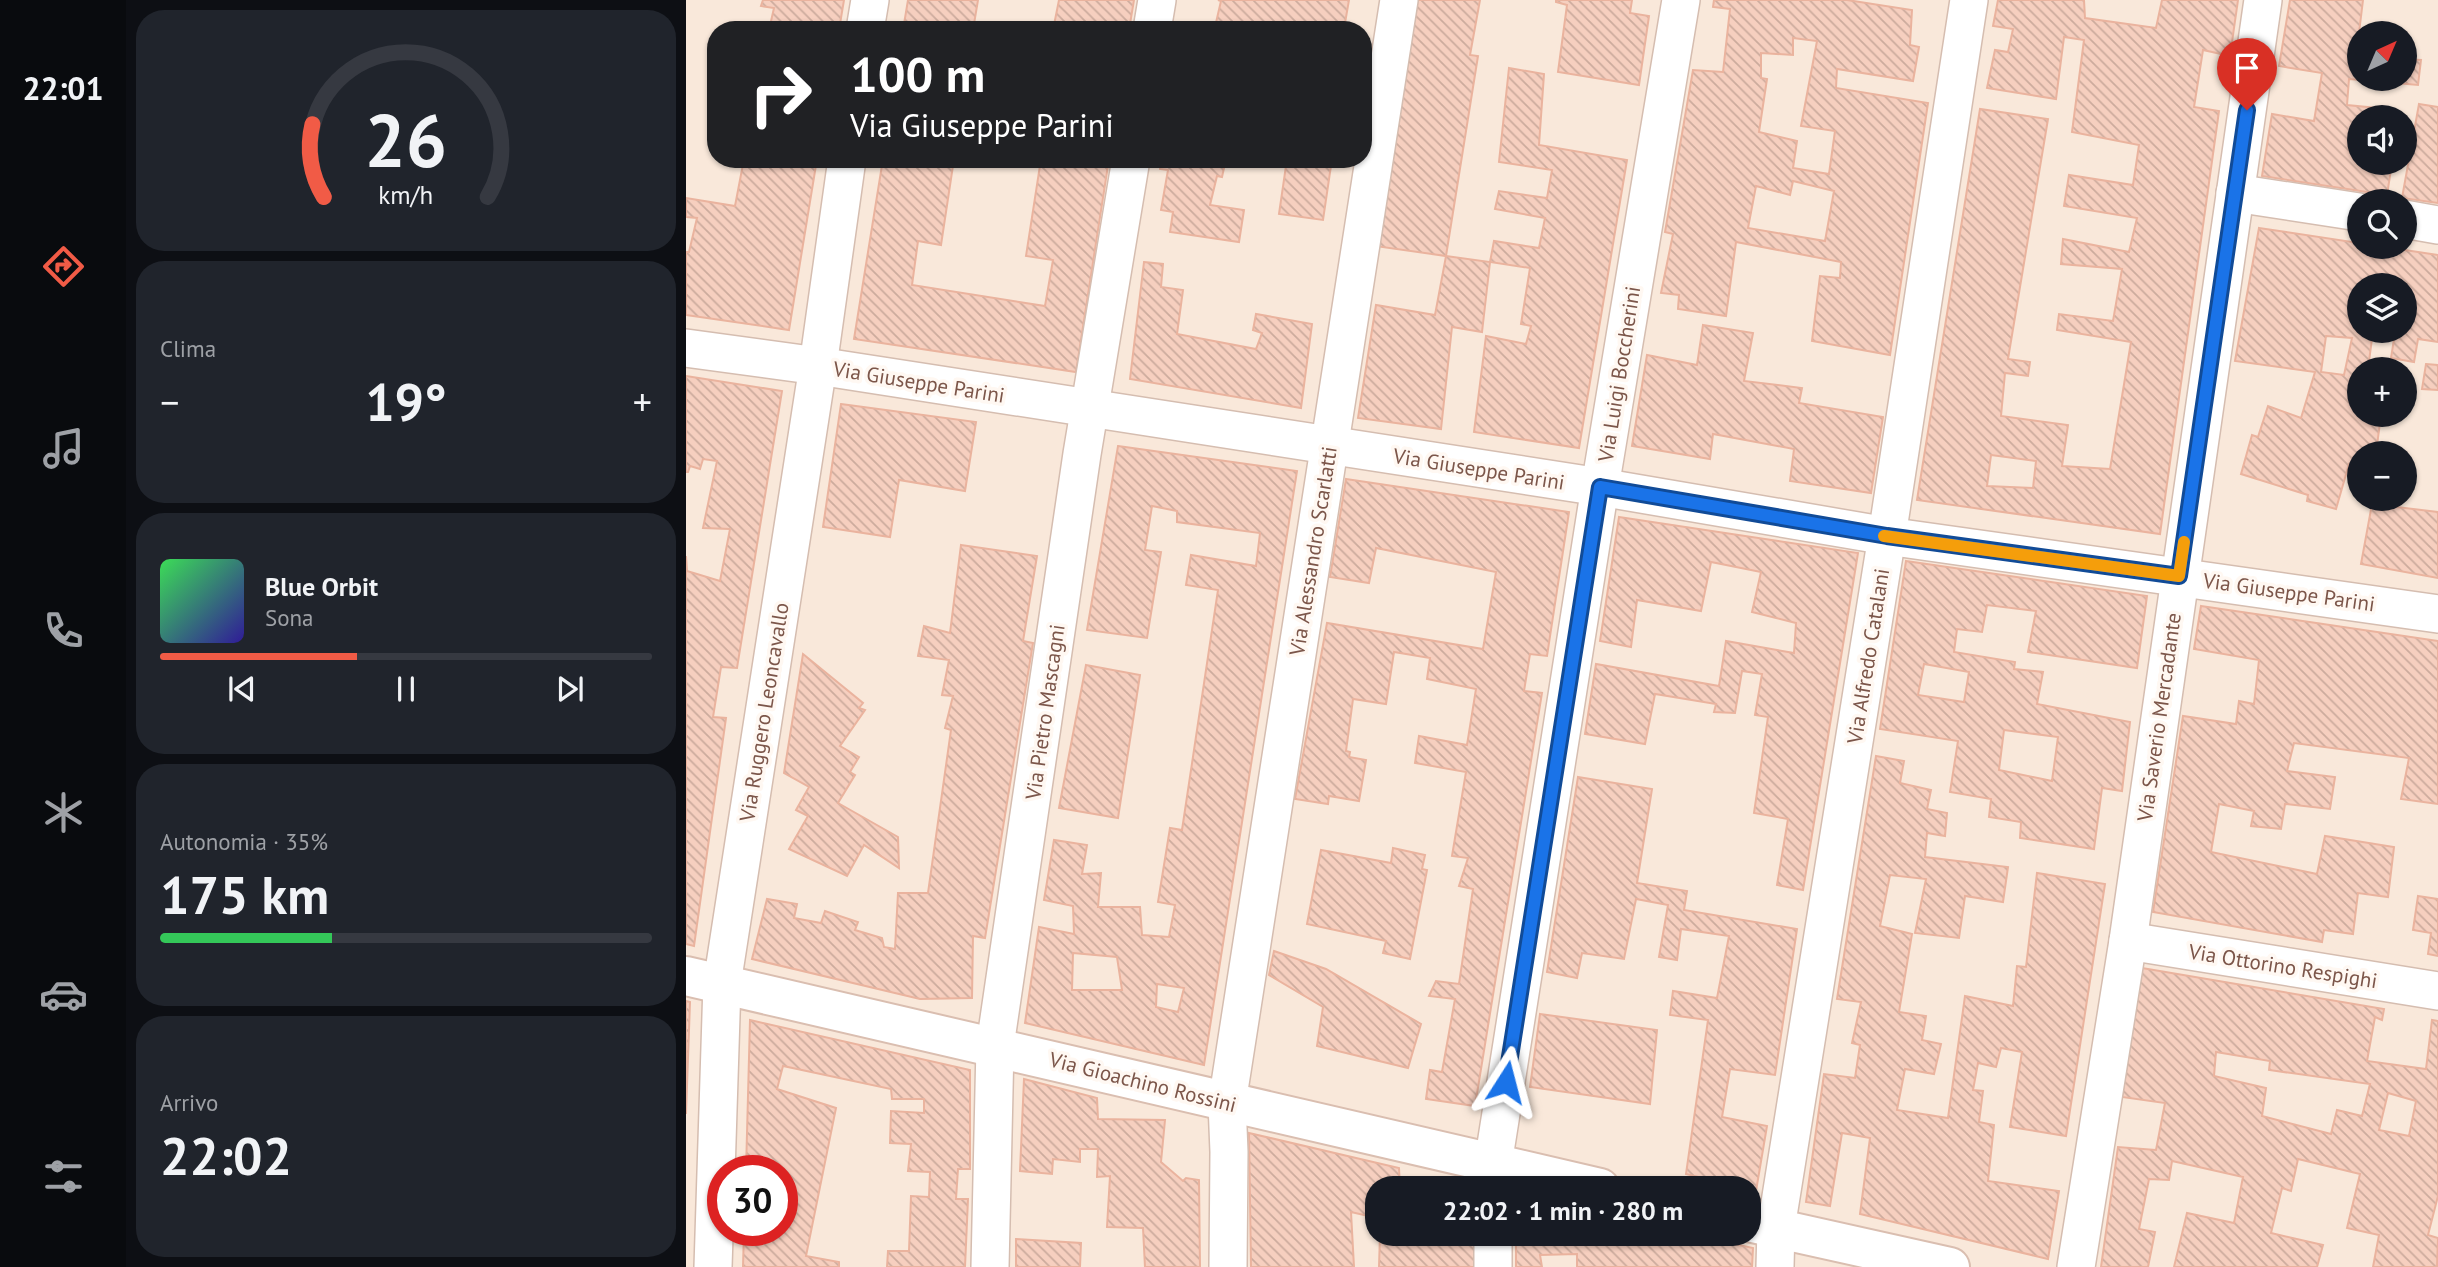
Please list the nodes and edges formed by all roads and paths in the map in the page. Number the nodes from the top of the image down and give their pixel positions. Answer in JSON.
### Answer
{"nodes":[{"id":1,"x":870,"y":0,"type":"edge"},
{"id":2,"x":1157,"y":0,"type":"edge"},
{"id":3,"x":1399,"y":0,"type":"edge"},
{"id":4,"x":1681,"y":0,"type":"edge"},
{"id":5,"x":1969,"y":0,"type":"edge"},
{"id":6,"x":2263,"y":0,"type":"edge"},
{"id":7,"x":867,"y":21,"type":"edge"},
{"id":8,"x":1154,"y":21,"type":"edge"},
{"id":9,"x":846,"y":168,"type":"edge"},
{"id":10,"x":1130,"y":168,"type":"edge"},
{"id":11,"x":2235,"y":193,"type":"junction"},
{"id":12,"x":2347,"y":210,"type":"edge"},
{"id":13,"x":2417,"y":221,"type":"edge"},
{"id":14,"x":2438,"y":225,"type":"edge"},
{"id":15,"x":686,"y":348,"type":"edge"},
{"id":16,"x":818,"y":366,"type":"junction"},
{"id":17,"x":1091,"y":409,"type":"junction"},
{"id":18,"x":1329,"y":446,"type":"junction"},
{"id":19,"x":1600,"y":487,"type":"junction"},
{"id":20,"x":1887,"y":536,"type":"junction"},
{"id":21,"x":2179,"y":576,"type":"junction"},
{"id":22,"x":2438,"y":614,"type":"edge"},
{"id":23,"x":2128,"y":941,"type":"junction"},
{"id":24,"x":704,"y":980,"type":"edge"},
{"id":25,"x":2438,"y":991,"type":"edge"},
{"id":26,"x":996,"y":1046,"type":"junction"},
{"id":27,"x":1227,"y":1103,"type":"junction"},
{"id":28,"x":1493,"y":1176,"type":"edge"},
{"id":29,"x":1762,"y":1225,"type":"edge"},
{"id":30,"x":1493,"y":1246,"type":"edge"},
{"id":31,"x":713,"y":1267,"type":"edge"},
{"id":32,"x":990,"y":1267,"type":"edge"},
{"id":33,"x":1228,"y":1267,"type":"edge"},
{"id":34,"x":1493,"y":1267,"type":"edge"},
{"id":35,"x":1775,"y":1267,"type":"edge"},
{"id":36,"x":1950,"y":1267,"type":"edge"},
{"id":37,"x":2076,"y":1267,"type":"edge"}],
"edges":[{"from":1,"to":7,"type":"street"},
{"from":2,"to":8,"type":"street"},
{"from":3,"to":18,"type":"street","name":"Via Alessandro Scarlatti"},
{"from":4,"to":19,"type":"street","name":"Via Luigi Boccherini"},
{"from":5,"to":20,"type":"street","name":"Via Alfredo Catalani"},
{"from":6,"to":11,"type":"street","name":"Via Saverio Mercadante"},
{"from":9,"to":16,"type":"street","name":"Via Ruggero Leoncavallo"},
{"from":10,"to":17,"type":"street","name":"Via Pietro Mascagni"},
{"from":11,"to":12,"type":"street"},
{"from":11,"to":21,"type":"street","name":"Via Saverio Mercadante"},
{"from":13,"to":14,"type":"street"},
{"from":15,"to":16,"type":"street","name":"Via Giuseppe Parini"},
{"from":16,"to":17,"type":"street","name":"Via Giuseppe Parini"},
{"from":16,"to":24,"type":"street","name":"Via Ruggero Leoncavallo"},
{"from":17,"to":18,"type":"street","name":"Via Giuseppe Parini"},
{"from":17,"to":26,"type":"street","name":"Via Pietro Mascagni"},
{"from":18,"to":19,"type":"street","name":"Via Giuseppe Parini"},
{"from":18,"to":27,"type":"street","name":"Via Alessandro Scarlatti"},
{"from":19,"to":20,"type":"street","name":"Via Giuseppe Parini"},
{"from":19,"to":28,"type":"street","name":"Via Luigi Boccherini"},
{"from":20,"to":21,"type":"street","name":"Via Giuseppe Parini"},
{"from":20,"to":29,"type":"street","name":"Via Alfredo Catalani"},
{"from":21,"to":22,"type":"street","name":"Via Giuseppe Parini"},
{"from":21,"to":23,"type":"street","name":"Via Saverio Mercadante"},
{"from":23,"to":25,"type":"street","name":"Via Ottorino Respighi"},
{"from":23,"to":37,"type":"street","name":"Via Saverio Mercadante"},
{"from":24,"to":26,"type":"street","name":"Via Gioachino Rossini"},
{"from":24,"to":31,"type":"street","name":"Via Ruggero Leoncavallo"},
{"from":26,"to":27,"type":"street","name":"Via Gioachino Rossini"},
{"from":26,"to":32,"type":"street","name":"Via Pietro Mascagni"},
{"from":27,"to":28,"type":"street","name":"Via Gioachino Rossini"},
{"from":27,"to":33,"type":"street","name":"Via Alessandro Scarlatti"},
{"from":29,"to":35,"type":"street","name":"Via Alfredo Catalani"},
{"from":29,"to":36,"type":"street"},
{"from":30,"to":34,"type":"street"}]}
